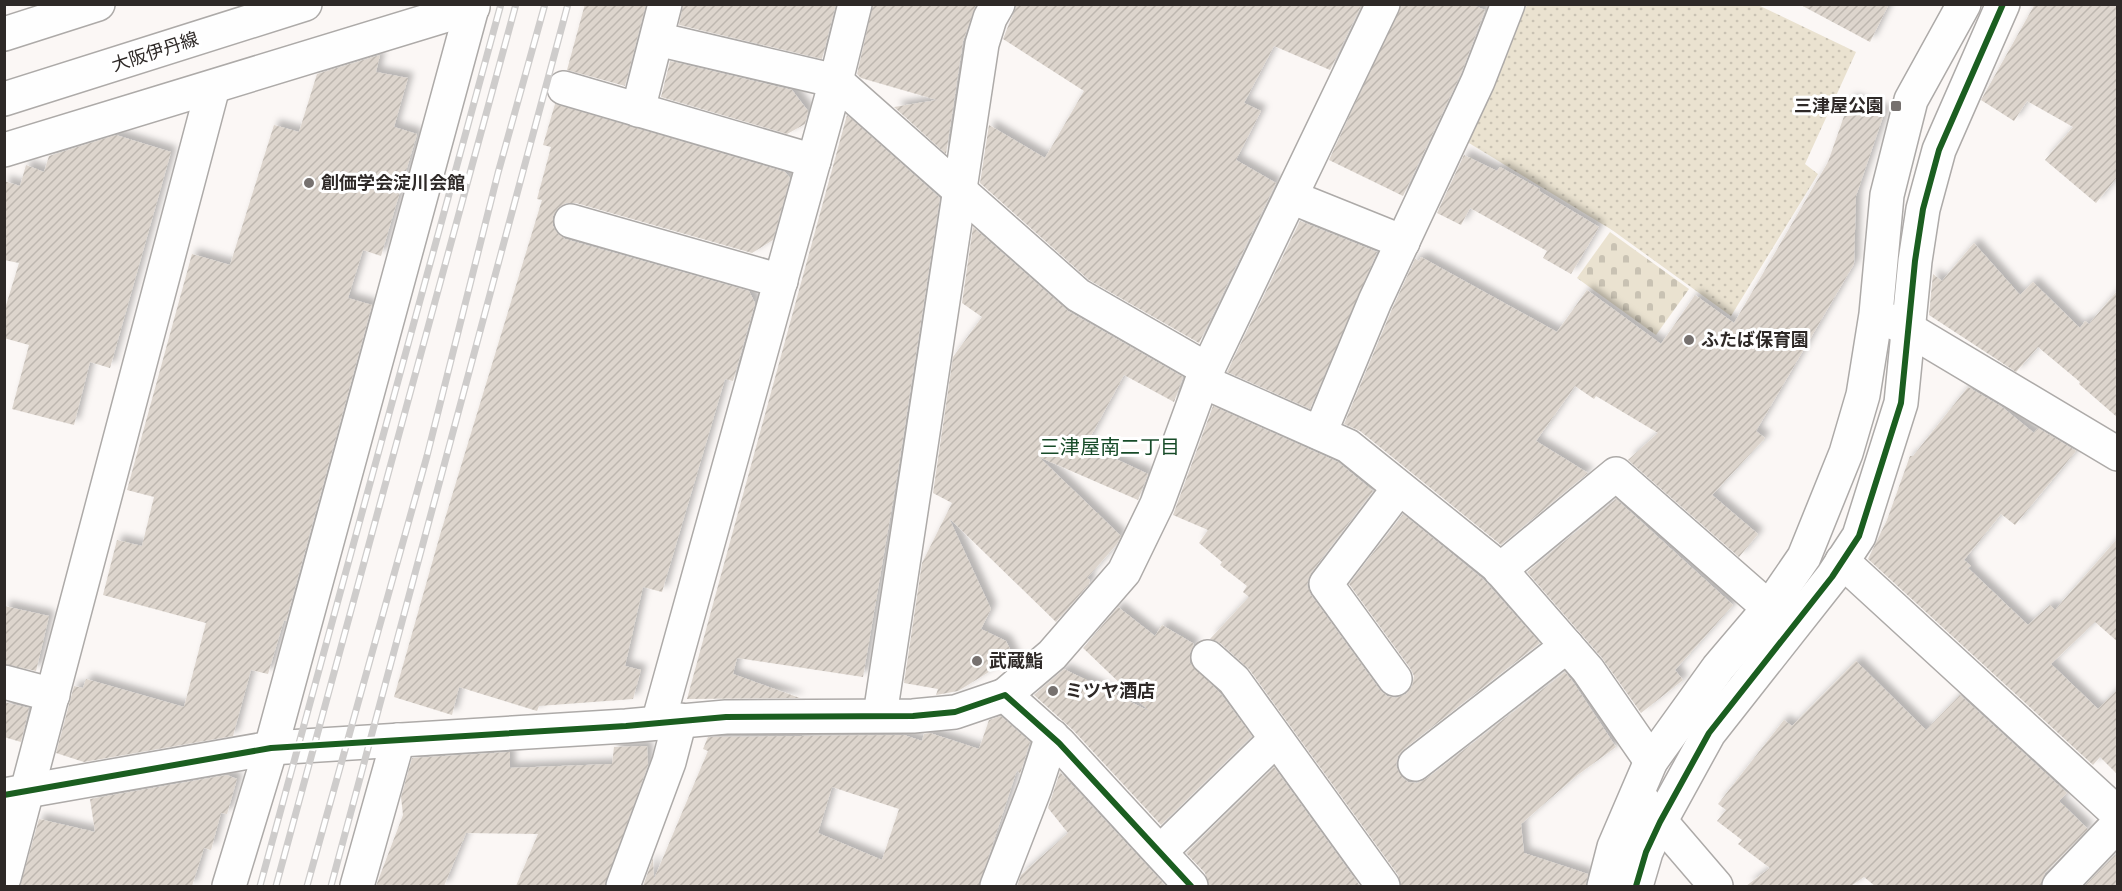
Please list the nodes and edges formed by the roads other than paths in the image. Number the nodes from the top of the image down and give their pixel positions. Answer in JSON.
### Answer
{"nodes":[{"id":1,"x":98,"y":4,"type":"edge"},
{"id":2,"x":305,"y":4,"type":"edge"},
{"id":3,"x":665,"y":4,"type":"edge"},
{"id":4,"x":855,"y":4,"type":"edge"},
{"id":5,"x":998,"y":4,"type":"edge"},
{"id":6,"x":1383,"y":4,"type":"edge"},
{"id":7,"x":1508,"y":4,"type":"edge"},
{"id":8,"x":2003,"y":4,"type":"edge"},
{"id":9,"x":473,"y":6,"type":"edge"},
{"id":10,"x":1957,"y":7,"type":"edge"},
{"id":11,"x":4,"y":34,"type":"edge"},
{"id":12,"x":657,"y":39,"type":"junction"},
{"id":13,"x":836,"y":81,"type":"junction"},
{"id":14,"x":213,"y":87,"type":"junction"},
{"id":15,"x":564,"y":88,"type":"dead end"},
{"id":16,"x":14,"y":97,"type":"edge"},
{"id":17,"x":638,"y":110,"type":"junction"},
{"id":18,"x":4,"y":150,"type":"edge"},
{"id":19,"x":814,"y":161,"type":"junction"},
{"id":20,"x":961,"y":191,"type":"junction"},
{"id":21,"x":1291,"y":197,"type":"junction"},
{"id":22,"x":571,"y":221,"type":"dead end"},
{"id":23,"x":1403,"y":242,"type":"junction"},
{"id":24,"x":781,"y":282,"type":"junction"},
{"id":25,"x":1876,"y":314,"type":"junction"},
{"id":26,"x":1910,"y":330,"type":"junction"},
{"id":27,"x":1205,"y":376,"type":"junction"},
{"id":28,"x":1320,"y":434,"type":"junction"},
{"id":29,"x":2118,"y":454,"type":"edge"},
{"id":30,"x":1399,"y":488,"type":"junction"},
{"id":31,"x":1842,"y":561,"type":"junction"},
{"id":32,"x":1500,"y":570,"type":"junction"},
{"id":33,"x":1769,"y":608,"type":"junction"},
{"id":34,"x":1567,"y":646,"type":"junction"},
{"id":35,"x":1208,"y":657,"type":"dead end"},
{"id":36,"x":1395,"y":679,"type":"dead end"},
{"id":37,"x":4,"y":682,"type":"edge"},
{"id":38,"x":53,"y":695,"type":"junction"},
{"id":39,"x":1005,"y":695,"type":"junction"},
{"id":40,"x":880,"y":715,"type":"junction"},
{"id":41,"x":669,"y":722,"type":"junction"},
{"id":42,"x":1052,"y":736,"type":"junction"},
{"id":43,"x":1276,"y":739,"type":"junction"},
{"id":44,"x":398,"y":740,"type":"junction"},
{"id":45,"x":271,"y":748,"type":"junction"},
{"id":46,"x":1652,"y":761,"type":"junction"},
{"id":47,"x":1415,"y":764,"type":"dead end"},
{"id":48,"x":16,"y":794,"type":"edge"},
{"id":49,"x":1637,"y":795,"type":"junction"},
{"id":50,"x":2118,"y":814,"type":"edge"},
{"id":51,"x":1660,"y":822,"type":"junction"},
{"id":52,"x":2118,"y":824,"type":"edge"},
{"id":53,"x":1160,"y":852,"type":"junction"},
{"id":54,"x":4,"y":878,"type":"edge"},
{"id":55,"x":229,"y":886,"type":"edge"},
{"id":56,"x":357,"y":886,"type":"edge"},
{"id":57,"x":623,"y":886,"type":"edge"},
{"id":58,"x":997,"y":886,"type":"edge"},
{"id":59,"x":1191,"y":886,"type":"edge"},
{"id":60,"x":1383,"y":886,"type":"edge"},
{"id":61,"x":1604,"y":886,"type":"edge"},
{"id":62,"x":1636,"y":886,"type":"edge"},
{"id":63,"x":1716,"y":886,"type":"edge"},
{"id":64,"x":2059,"y":886,"type":"edge"}],
"edges":[{"from":1,"to":11,"type":"street"},
{"from":2,"to":16,"type":"street","name":"大阪伊丹線"},
{"from":3,"to":12,"type":"street"},
{"from":4,"to":13,"type":"street"},
{"from":5,"to":20,"type":"street"},
{"from":6,"to":21,"type":"street"},
{"from":7,"to":23,"type":"street"},
{"from":8,"to":26,"type":"street"},
{"from":9,"to":14,"type":"street"},
{"from":9,"to":45,"type":"street"},
{"from":10,"to":25,"type":"street"},
{"from":12,"to":13,"type":"street"},
{"from":12,"to":17,"type":"street"},
{"from":13,"to":19,"type":"street"},
{"from":13,"to":20,"type":"street"},
{"from":14,"to":18,"type":"street"},
{"from":14,"to":38,"type":"street"},
{"from":15,"to":17,"type":"street"},
{"from":17,"to":19,"type":"street"},
{"from":19,"to":24,"type":"street"},
{"from":20,"to":27,"type":"street"},
{"from":20,"to":40,"type":"street"},
{"from":21,"to":23,"type":"street"},
{"from":21,"to":27,"type":"street"},
{"from":22,"to":24,"type":"street"},
{"from":23,"to":28,"type":"street"},
{"from":24,"to":41,"type":"street"},
{"from":25,"to":26,"type":"street"},
{"from":25,"to":33,"type":"street"},
{"from":26,"to":29,"type":"street"},
{"from":26,"to":31,"type":"street"},
{"from":27,"to":28,"type":"street"},
{"from":27,"to":39,"type":"street"},
{"from":28,"to":30,"type":"street"},
{"from":30,"to":32,"type":"street"},
{"from":30,"to":36,"type":"street"},
{"from":31,"to":50,"type":"street"},
{"from":31,"to":51,"type":"street"},
{"from":32,"to":33,"type":"street"},
{"from":32,"to":34,"type":"street"},
{"from":33,"to":46,"type":"street"},
{"from":34,"to":46,"type":"street"},
{"from":34,"to":47,"type":"street"},
{"from":35,"to":43,"type":"street"},
{"from":37,"to":38,"type":"street"},
{"from":38,"to":48,"type":"street"},
{"from":39,"to":40,"type":"street"},
{"from":39,"to":42,"type":"street"},
{"from":40,"to":41,"type":"street"},
{"from":41,"to":44,"type":"street"},
{"from":41,"to":57,"type":"street"},
{"from":42,"to":53,"type":"street"},
{"from":42,"to":58,"type":"street"},
{"from":43,"to":53,"type":"street"},
{"from":43,"to":60,"type":"street"},
{"from":44,"to":45,"type":"street"},
{"from":44,"to":56,"type":"street"},
{"from":45,"to":48,"type":"street"},
{"from":45,"to":55,"type":"street"},
{"from":46,"to":49,"type":"street"},
{"from":48,"to":54,"type":"street"},
{"from":49,"to":51,"type":"street"},
{"from":49,"to":61,"type":"street"},
{"from":51,"to":62,"type":"street"},
{"from":51,"to":63,"type":"street"},
{"from":52,"to":64,"type":"street"},
{"from":53,"to":59,"type":"street"}]}
